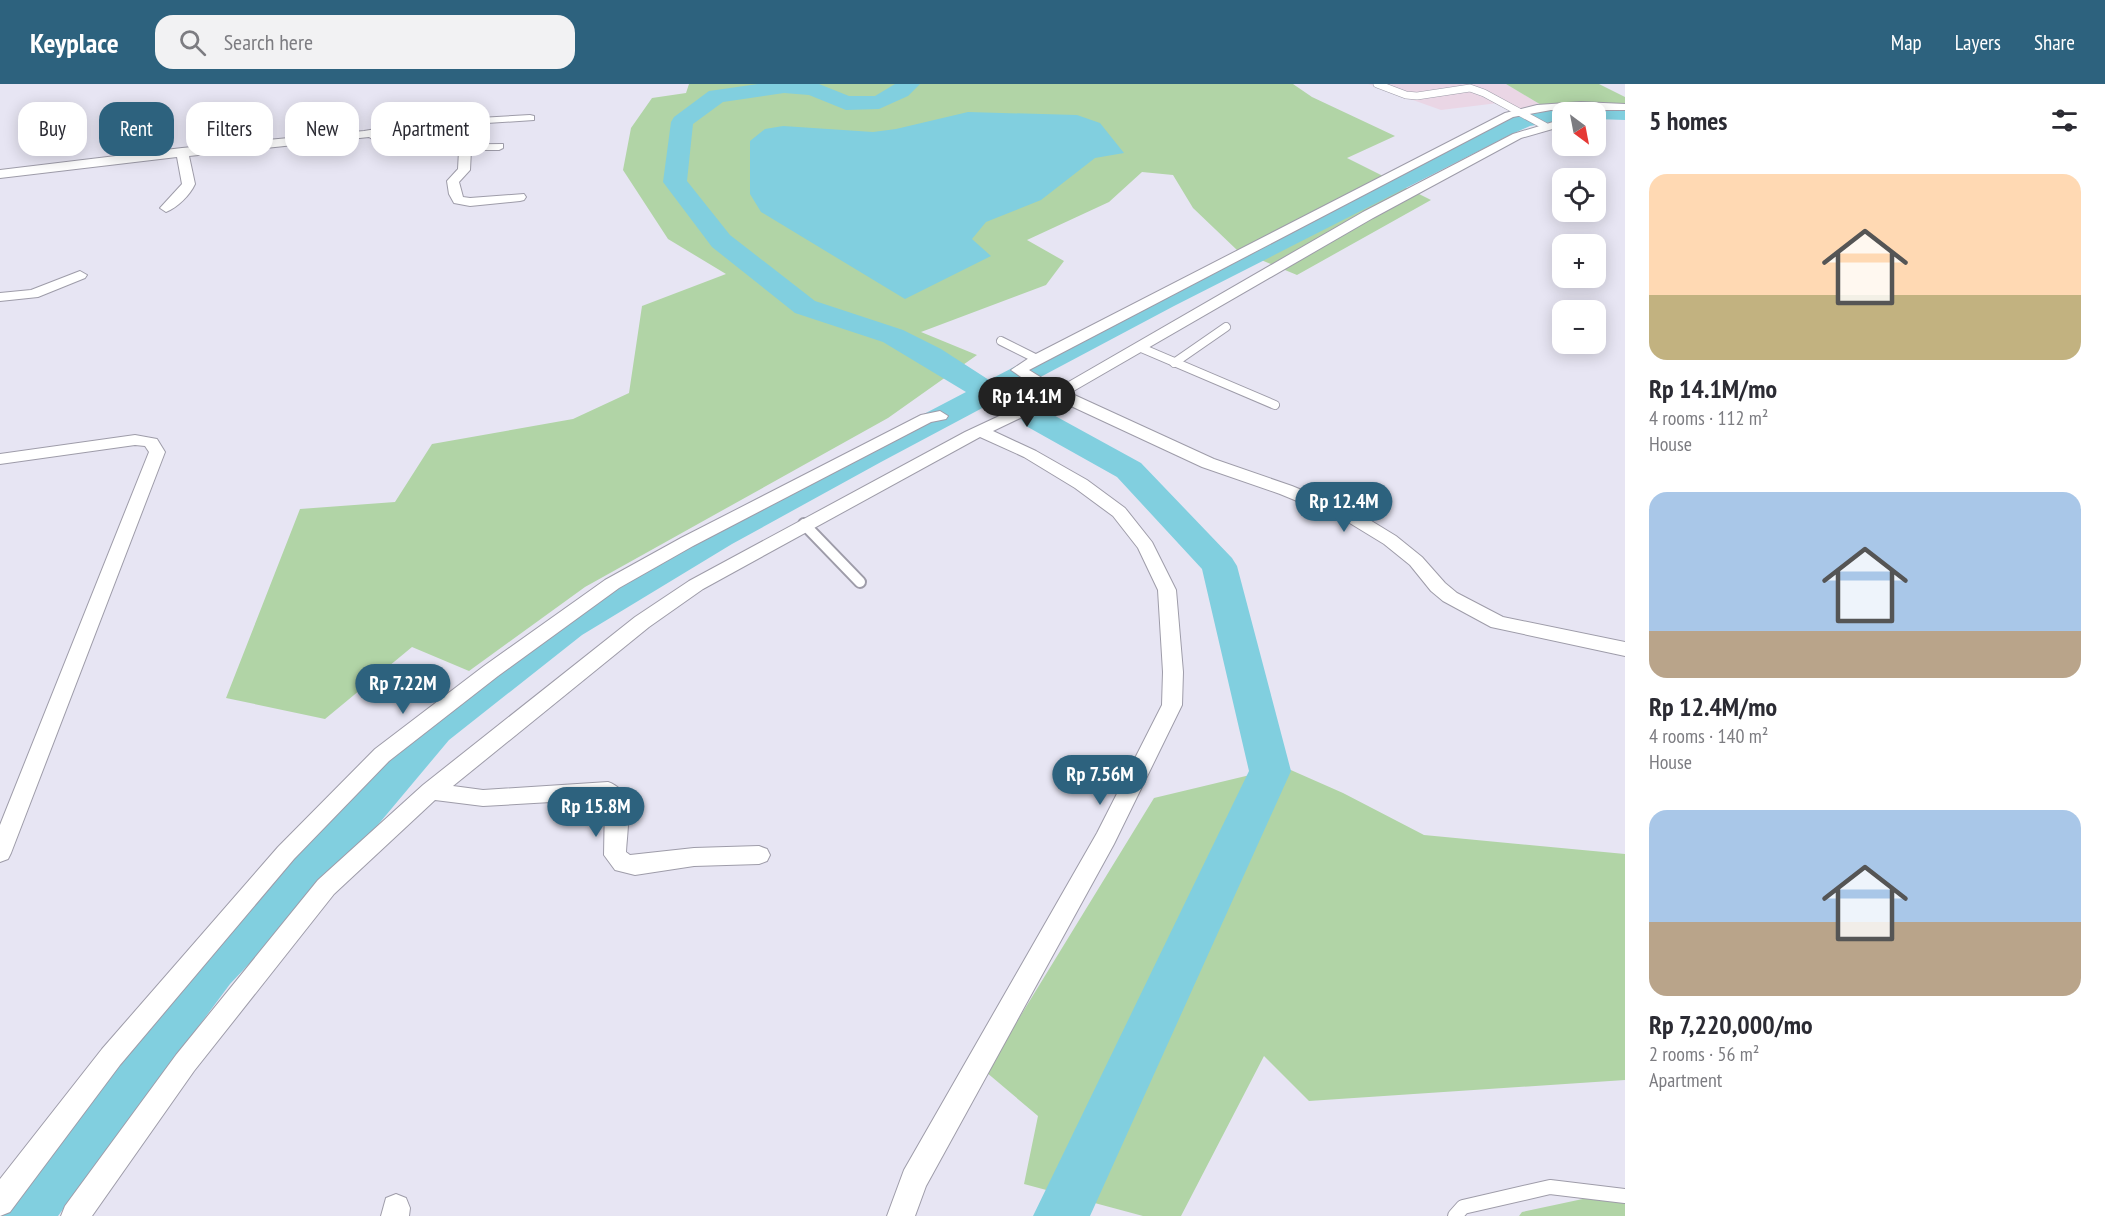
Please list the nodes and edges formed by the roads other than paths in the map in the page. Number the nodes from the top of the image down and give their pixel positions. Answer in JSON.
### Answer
{"nodes":[{"id":1,"x":1377,"y":84,"type":"edge"},
{"id":2,"x":1625,"y":107,"type":"edge"},
{"id":3,"x":1521,"y":114,"type":"junction"},
{"id":4,"x":530,"y":118,"type":"dead end"},
{"id":5,"x":490,"y":120,"type":"edge"},
{"id":6,"x":1552,"y":124,"type":"edge"},
{"id":7,"x":1543,"y":125,"type":"junction"},
{"id":8,"x":371,"y":133,"type":"edge"},
{"id":9,"x":499,"y":146,"type":"dead end"},
{"id":10,"x":490,"y":147,"type":"edge"},
{"id":11,"x":182,"y":152,"type":"junction"},
{"id":12,"x":465,"y":156,"type":"edge"},
{"id":13,"x":0,"y":174,"type":"edge"},
{"id":14,"x":520,"y":197,"type":"dead end"},
{"id":15,"x":166,"y":208,"type":"dead end"},
{"id":16,"x":80,"y":275,"type":"dead end"},
{"id":17,"x":0,"y":297,"type":"edge"},
{"id":18,"x":1226,"y":327,"type":"dead end"},
{"id":19,"x":1001,"y":341,"type":"dead end"},
{"id":20,"x":1140,"y":346,"type":"junction"},
{"id":21,"x":1037,"y":359,"type":"junction"},
{"id":22,"x":1174,"y":363,"type":"junction"},
{"id":23,"x":1051,"y":394,"type":"junction"},
{"id":24,"x":1275,"y":405,"type":"dead end"},
{"id":25,"x":940,"y":416,"type":"dead end"},
{"id":26,"x":987,"y":428,"type":"junction"},
{"id":27,"x":0,"y":459,"type":"edge"},
{"id":28,"x":804,"y":524,"type":"junction"},
{"id":29,"x":860,"y":582,"type":"dead end"},
{"id":30,"x":1625,"y":649,"type":"edge"},
{"id":31,"x":431,"y":791,"type":"junction"},
{"id":32,"x":0,"y":853,"type":"edge"},
{"id":33,"x":759,"y":855,"type":"dead end"},
{"id":34,"x":1625,"y":1196,"type":"edge"},
{"id":35,"x":0,"y":1202,"type":"edge"},
{"id":36,"x":75,"y":1216,"type":"edge"},
{"id":37,"x":901,"y":1216,"type":"edge"},
{"id":38,"x":1455,"y":1216,"type":"edge"}],
"edges":[{"from":1,"to":3,"type":"lane"},
{"from":2,"to":3,"type":"street"},
{"from":3,"to":7,"type":"lane"},
{"from":3,"to":21,"type":"street"},
{"from":4,"to":5,"type":"street"},
{"from":6,"to":7,"type":"street"},
{"from":7,"to":20,"type":"street"},
{"from":8,"to":11,"type":"street"},
{"from":9,"to":10,"type":"street"},
{"from":11,"to":13,"type":"street"},
{"from":11,"to":15,"type":"street"},
{"from":12,"to":14,"type":"street"},
{"from":16,"to":17,"type":"street"},
{"from":18,"to":22,"type":"lane"},
{"from":19,"to":21,"type":"lane"},
{"from":20,"to":22,"type":"lane"},
{"from":20,"to":23,"type":"street"},
{"from":21,"to":23,"type":"street"},
{"from":22,"to":24,"type":"lane"},
{"from":23,"to":26,"type":"street"},
{"from":23,"to":30,"type":"street"},
{"from":25,"to":35,"type":"street"},
{"from":26,"to":28,"type":"street"},
{"from":26,"to":37,"type":"street"},
{"from":27,"to":32,"type":"street"},
{"from":28,"to":29,"type":"lane"},
{"from":28,"to":31,"type":"street"},
{"from":31,"to":33,"type":"street"},
{"from":31,"to":36,"type":"street"},
{"from":34,"to":38,"type":"lane"}]}
